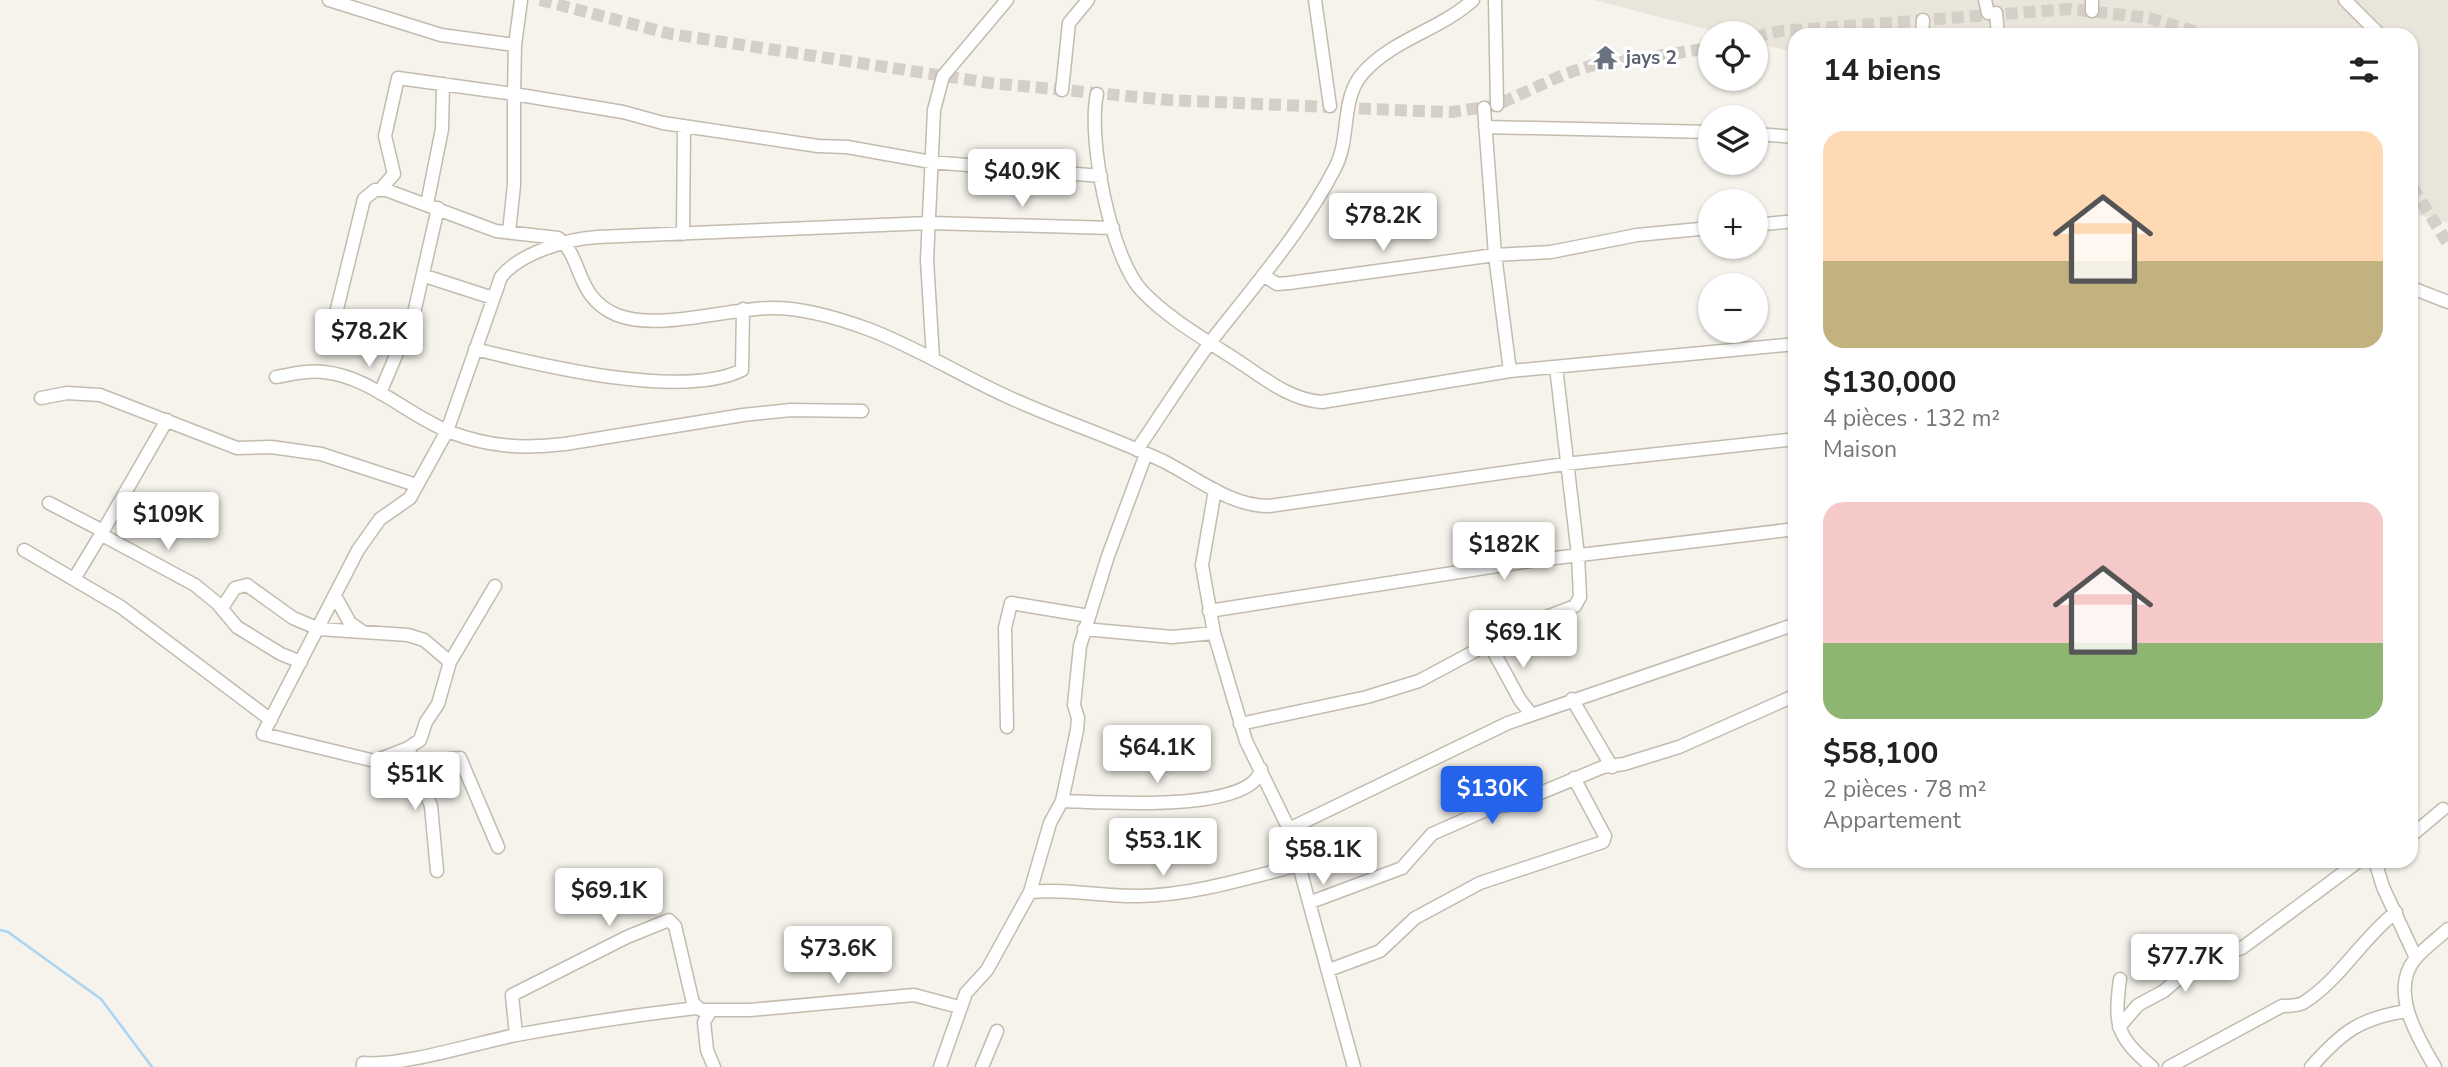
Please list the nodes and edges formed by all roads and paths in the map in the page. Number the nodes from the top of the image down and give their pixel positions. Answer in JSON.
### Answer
{"nodes":[{"id":1,"x":329,"y":0,"type":"edge"},
{"id":2,"x":521,"y":0,"type":"edge"},
{"id":3,"x":1007,"y":0,"type":"edge"},
{"id":4,"x":1088,"y":0,"type":"edge"},
{"id":5,"x":1315,"y":0,"type":"edge"},
{"id":6,"x":1473,"y":0,"type":"edge"},
{"id":7,"x":1495,"y":0,"type":"edge"},
{"id":8,"x":1985,"y":0,"type":"edge"},
{"id":9,"x":2346,"y":0,"type":"edge"},
{"id":10,"x":1923,"y":20,"type":"dead end"},
{"id":11,"x":1922,"y":28,"type":"edge"},
{"id":12,"x":1996,"y":28,"type":"edge"},
{"id":13,"x":2373,"y":28,"type":"edge"},
{"id":14,"x":514,"y":45,"type":"junction"},
{"id":15,"x":443,"y":84,"type":"junction"},
{"id":16,"x":1062,"y":90,"type":"dead end"},
{"id":17,"x":514,"y":94,"type":"junction"},
{"id":18,"x":1097,"y":94,"type":"dead end"},
{"id":19,"x":1330,"y":106,"type":"dead end"},
{"id":20,"x":1497,"y":106,"type":"dead end"},
{"id":21,"x":1483,"y":108,"type":"dead end"},
{"id":22,"x":684,"y":126,"type":"junction"},
{"id":23,"x":1485,"y":127,"type":"junction"},
{"id":24,"x":1698,"y":132,"type":"edge"},
{"id":25,"x":1768,"y":135,"type":"edge"},
{"id":26,"x":1788,"y":136,"type":"edge"},
{"id":27,"x":931,"y":162,"type":"junction"},
{"id":28,"x":1101,"y":176,"type":"junction"},
{"id":29,"x":380,"y":190,"type":"junction"},
{"id":30,"x":432,"y":206,"type":"junction"},
{"id":31,"x":1788,"y":221,"type":"edge"},
{"id":32,"x":929,"y":223,"type":"junction"},
{"id":33,"x":1768,"y":223,"type":"edge"},
{"id":34,"x":1113,"y":228,"type":"junction"},
{"id":35,"x":1698,"y":229,"type":"edge"},
{"id":36,"x":509,"y":233,"type":"junction"},
{"id":37,"x":683,"y":234,"type":"junction"},
{"id":38,"x":565,"y":244,"type":"junction"},
{"id":39,"x":1495,"y":256,"type":"junction"},
{"id":40,"x":1263,"y":275,"type":"junction"},
{"id":41,"x":425,"y":276,"type":"junction"},
{"id":42,"x":2418,"y":290,"type":"edge"},
{"id":43,"x":493,"y":298,"type":"junction"},
{"id":44,"x":2448,"y":302,"type":"edge"},
{"id":45,"x":337,"y":309,"type":"dead end"},
{"id":46,"x":743,"y":309,"type":"junction"},
{"id":47,"x":1210,"y":343,"type":"junction"},
{"id":48,"x":1788,"y":345,"type":"edge"},
{"id":49,"x":475,"y":349,"type":"junction"},
{"id":50,"x":933,"y":358,"type":"junction"},
{"id":51,"x":1556,"y":367,"type":"junction"},
{"id":52,"x":1510,"y":370,"type":"junction"},
{"id":53,"x":276,"y":377,"type":"dead end"},
{"id":54,"x":380,"y":393,"type":"junction"},
{"id":55,"x":41,"y":398,"type":"dead end"},
{"id":56,"x":862,"y":411,"type":"dead end"},
{"id":57,"x":167,"y":419,"type":"junction"},
{"id":58,"x":447,"y":431,"type":"junction"},
{"id":59,"x":1788,"y":440,"type":"edge"},
{"id":60,"x":1142,"y":452,"type":"junction"},
{"id":61,"x":1565,"y":464,"type":"junction"},
{"id":62,"x":416,"y":485,"type":"junction"},
{"id":63,"x":1215,"y":490,"type":"junction"},
{"id":64,"x":49,"y":503,"type":"dead end"},
{"id":65,"x":1788,"y":530,"type":"edge"},
{"id":66,"x":103,"y":531,"type":"junction"},
{"id":67,"x":24,"y":550,"type":"dead end"},
{"id":68,"x":1578,"y":555,"type":"junction"},
{"id":69,"x":74,"y":579,"type":"junction"},
{"id":70,"x":495,"y":586,"type":"dead end"},
{"id":71,"x":335,"y":596,"type":"junction"},
{"id":72,"x":222,"y":608,"type":"junction"},
{"id":73,"x":1209,"y":611,"type":"junction"},
{"id":74,"x":1086,"y":622,"type":"junction"},
{"id":75,"x":1788,"y":627,"type":"edge"},
{"id":76,"x":318,"y":629,"type":"junction"},
{"id":77,"x":363,"y":632,"type":"junction"},
{"id":78,"x":1214,"y":633,"type":"junction"},
{"id":79,"x":1490,"y":645,"type":"junction"},
{"id":80,"x":301,"y":662,"type":"junction"},
{"id":81,"x":450,"y":662,"type":"junction"},
{"id":82,"x":1572,"y":699,"type":"junction"},
{"id":83,"x":1788,"y":699,"type":"edge"},
{"id":84,"x":1531,"y":714,"type":"junction"},
{"id":85,"x":271,"y":720,"type":"junction"},
{"id":86,"x":1240,"y":724,"type":"junction"},
{"id":87,"x":1007,"y":727,"type":"dead end"},
{"id":88,"x":408,"y":748,"type":"junction"},
{"id":89,"x":1612,"y":767,"type":"junction"},
{"id":90,"x":1261,"y":769,"type":"junction"},
{"id":91,"x":421,"y":778,"type":"junction"},
{"id":92,"x":1574,"y":778,"type":"junction"},
{"id":93,"x":1062,"y":801,"type":"junction"},
{"id":94,"x":2443,"y":809,"type":"dead end"},
{"id":95,"x":1289,"y":830,"type":"junction"},
{"id":96,"x":2418,"y":831,"type":"edge"},
{"id":97,"x":498,"y":847,"type":"dead end"},
{"id":98,"x":1299,"y":865,"type":"junction"},
{"id":99,"x":2333,"y":868,"type":"edge"},
{"id":100,"x":2347,"y":868,"type":"edge"},
{"id":101,"x":2378,"y":868,"type":"edge"},
{"id":102,"x":437,"y":871,"type":"dead end"},
{"id":103,"x":2334,"y":876,"type":"junction"},
{"id":104,"x":1030,"y":892,"type":"junction"},
{"id":105,"x":1311,"y":902,"type":"junction"},
{"id":106,"x":2396,"y":912,"type":"junction"},
{"id":107,"x":2448,"y":929,"type":"edge"},
{"id":108,"x":2416,"y":958,"type":"junction"},
{"id":109,"x":1329,"y":970,"type":"junction"},
{"id":110,"x":2120,"y":979,"type":"dead end"},
{"id":111,"x":959,"y":1007,"type":"junction"},
{"id":112,"x":696,"y":1008,"type":"junction"},
{"id":113,"x":2407,"y":1011,"type":"junction"},
{"id":114,"x":710,"y":1012,"type":"junction"},
{"id":115,"x":2119,"y":1027,"type":"junction"},
{"id":116,"x":997,"y":1031,"type":"dead end"},
{"id":117,"x":516,"y":1035,"type":"junction"},
{"id":118,"x":363,"y":1067,"type":"edge"},
{"id":119,"x":715,"y":1067,"type":"edge"},
{"id":120,"x":940,"y":1067,"type":"edge"},
{"id":121,"x":982,"y":1067,"type":"edge"},
{"id":122,"x":1354,"y":1067,"type":"edge"},
{"id":123,"x":2152,"y":1067,"type":"edge"},
{"id":124,"x":2169,"y":1067,"type":"edge"},
{"id":125,"x":2311,"y":1067,"type":"edge"},
{"id":126,"x":2435,"y":1067,"type":"edge"}],
"edges":[{"from":1,"to":14,"type":"street"},
{"from":2,"to":14,"type":"street"},
{"from":3,"to":27,"type":"street"},
{"from":4,"to":16,"type":"street"},
{"from":5,"to":19,"type":"street"},
{"from":6,"to":40,"type":"street"},
{"from":7,"to":20,"type":"street"},
{"from":8,"to":12,"type":"street"},
{"from":9,"to":13,"type":"street"},
{"from":10,"to":11,"type":"street"},
{"from":14,"to":17,"type":"street"},
{"from":15,"to":17,"type":"street"},
{"from":15,"to":29,"type":"street"},
{"from":15,"to":30,"type":"street"},
{"from":17,"to":22,"type":"street"},
{"from":17,"to":36,"type":"street"},
{"from":18,"to":28,"type":"street"},
{"from":21,"to":23,"type":"street"},
{"from":22,"to":27,"type":"street"},
{"from":22,"to":37,"type":"street"},
{"from":23,"to":24,"type":"street"},
{"from":23,"to":39,"type":"street"},
{"from":25,"to":26,"type":"street"},
{"from":27,"to":28,"type":"street"},
{"from":27,"to":32,"type":"street"},
{"from":28,"to":34,"type":"street"},
{"from":29,"to":30,"type":"street"},
{"from":29,"to":45,"type":"street"},
{"from":30,"to":36,"type":"street"},
{"from":30,"to":41,"type":"street"},
{"from":31,"to":33,"type":"street"},
{"from":32,"to":34,"type":"street"},
{"from":32,"to":37,"type":"street"},
{"from":32,"to":50,"type":"street"},
{"from":34,"to":47,"type":"street"},
{"from":35,"to":39,"type":"street"},
{"from":36,"to":38,"type":"street"},
{"from":37,"to":38,"type":"street"},
{"from":38,"to":43,"type":"street"},
{"from":38,"to":46,"type":"street"},
{"from":39,"to":40,"type":"street"},
{"from":39,"to":52,"type":"street"},
{"from":40,"to":47,"type":"street"},
{"from":41,"to":43,"type":"street"},
{"from":41,"to":54,"type":"street"},
{"from":42,"to":44,"type":"street"},
{"from":43,"to":49,"type":"street"},
{"from":46,"to":49,"type":"street"},
{"from":46,"to":50,"type":"street"},
{"from":47,"to":52,"type":"street"},
{"from":47,"to":60,"type":"street"},
{"from":48,"to":51,"type":"street"},
{"from":49,"to":58,"type":"street"},
{"from":50,"to":60,"type":"street"},
{"from":51,"to":52,"type":"street"},
{"from":51,"to":61,"type":"street"},
{"from":53,"to":54,"type":"street"},
{"from":54,"to":58,"type":"street"},
{"from":55,"to":57,"type":"street"},
{"from":56,"to":58,"type":"street"},
{"from":57,"to":62,"type":"street"},
{"from":57,"to":66,"type":"street"},
{"from":58,"to":62,"type":"street"},
{"from":59,"to":61,"type":"street"},
{"from":60,"to":63,"type":"street"},
{"from":60,"to":74,"type":"street"},
{"from":61,"to":63,"type":"street"},
{"from":61,"to":68,"type":"street"},
{"from":62,"to":71,"type":"street"},
{"from":63,"to":73,"type":"street"},
{"from":64,"to":66,"type":"street"},
{"from":65,"to":68,"type":"street"},
{"from":66,"to":69,"type":"street"},
{"from":66,"to":72,"type":"street"},
{"from":67,"to":69,"type":"street"},
{"from":68,"to":73,"type":"street"},
{"from":68,"to":79,"type":"street"},
{"from":69,"to":85,"type":"street"},
{"from":70,"to":81,"type":"street"},
{"from":71,"to":76,"type":"street"},
{"from":71,"to":77,"type":"street"},
{"from":72,"to":76,"type":"street"},
{"from":72,"to":80,"type":"street"},
{"from":73,"to":78,"type":"street"},
{"from":74,"to":78,"type":"street"},
{"from":74,"to":87,"type":"street"},
{"from":74,"to":93,"type":"street"},
{"from":75,"to":82,"type":"street"},
{"from":76,"to":77,"type":"street"},
{"from":76,"to":80,"type":"street"},
{"from":77,"to":81,"type":"street"},
{"from":78,"to":86,"type":"street"},
{"from":79,"to":84,"type":"street"},
{"from":79,"to":86,"type":"street"},
{"from":80,"to":85,"type":"street"},
{"from":81,"to":88,"type":"street"},
{"from":82,"to":84,"type":"street"},
{"from":82,"to":89,"type":"street"},
{"from":83,"to":89,"type":"street"},
{"from":84,"to":95,"type":"street"},
{"from":85,"to":88,"type":"street"},
{"from":86,"to":90,"type":"street"},
{"from":88,"to":91,"type":"street"},
{"from":89,"to":92,"type":"street"},
{"from":90,"to":93,"type":"street"},
{"from":90,"to":95,"type":"street"},
{"from":91,"to":97,"type":"street"},
{"from":91,"to":102,"type":"street"},
{"from":92,"to":105,"type":"street"},
{"from":92,"to":109,"type":"street"},
{"from":93,"to":104,"type":"street"},
{"from":94,"to":96,"type":"street"},
{"from":95,"to":98,"type":"street"},
{"from":98,"to":104,"type":"street"},
{"from":98,"to":105,"type":"street"},
{"from":99,"to":103,"type":"street"},
{"from":100,"to":103,"type":"street"},
{"from":101,"to":106,"type":"street"},
{"from":103,"to":115,"type":"street"},
{"from":104,"to":111,"type":"street"},
{"from":105,"to":109,"type":"street"},
{"from":106,"to":108,"type":"street"},
{"from":106,"to":124,"type":"street"},
{"from":107,"to":108,"type":"street"},
{"from":108,"to":113,"type":"street"},
{"from":109,"to":122,"type":"street"},
{"from":110,"to":115,"type":"street"},
{"from":111,"to":114,"type":"street"},
{"from":111,"to":120,"type":"street"},
{"from":112,"to":114,"type":"street"},
{"from":112,"to":117,"type":"street"},
{"from":112,"to":117,"type":"street"},
{"from":113,"to":125,"type":"street"},
{"from":113,"to":126,"type":"street"},
{"from":114,"to":119,"type":"street"},
{"from":115,"to":123,"type":"street"},
{"from":116,"to":121,"type":"street"},
{"from":117,"to":118,"type":"street"}]}
